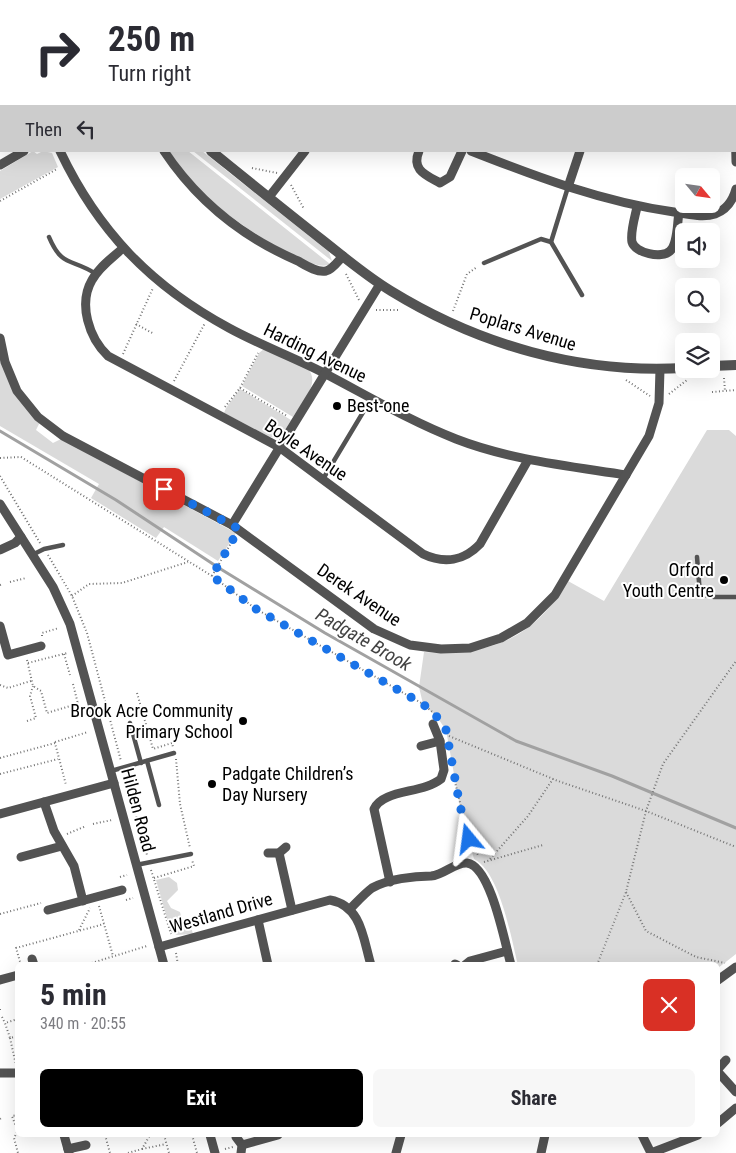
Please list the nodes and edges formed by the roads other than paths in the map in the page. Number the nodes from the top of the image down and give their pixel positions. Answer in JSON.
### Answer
{"nodes":[{"id":1,"x":22,"y":152,"type":"edge"},
{"id":2,"x":60,"y":152,"type":"edge"},
{"id":3,"x":165,"y":152,"type":"edge"},
{"id":4,"x":212,"y":152,"type":"edge"},
{"id":5,"x":304,"y":152,"type":"edge"},
{"id":6,"x":419,"y":152,"type":"edge"},
{"id":7,"x":462,"y":152,"type":"edge"},
{"id":8,"x":475,"y":152,"type":"edge"},
{"id":9,"x":580,"y":152,"type":"edge"},
{"id":10,"x":491,"y":155,"type":"edge"},
{"id":11,"x":0,"y":165,"type":"edge"},
{"id":12,"x":568,"y":187,"type":"junction"},
{"id":13,"x":736,"y":189,"type":"edge"},
{"id":14,"x":269,"y":198,"type":"junction"},
{"id":15,"x":636,"y":207,"type":"junction"},
{"id":16,"x":720,"y":210,"type":"edge"},
{"id":17,"x":675,"y":212,"type":"edge"},
{"id":18,"x":679,"y":213,"type":"joint"},
{"id":19,"x":717,"y":213,"type":"edge"},
{"id":20,"x":49,"y":237,"type":"dead end"},
{"id":21,"x":551,"y":242,"type":"junction"},
{"id":22,"x":122,"y":249,"type":"junction"},
{"id":23,"x":343,"y":256,"type":"junction"},
{"id":24,"x":484,"y":264,"type":"road end"},
{"id":25,"x":96,"y":274,"type":"junction"},
{"id":26,"x":380,"y":284,"type":"junction"},
{"id":27,"x":582,"y":295,"type":"dead end"},
{"id":28,"x":0,"y":338,"type":"edge"},
{"id":29,"x":736,"y":365,"type":"edge"},
{"id":30,"x":720,"y":366,"type":"edge"},
{"id":31,"x":675,"y":368,"type":"edge"},
{"id":32,"x":660,"y":369,"type":"junction"},
{"id":33,"x":324,"y":373,"type":"junction"},
{"id":34,"x":371,"y":399,"type":"junction"},
{"id":35,"x":279,"y":447,"type":"junction"},
{"id":36,"x":528,"y":460,"type":"junction"},
{"id":37,"x":626,"y":475,"type":"junction"},
{"id":38,"x":323,"y":479,"type":"junction"},
{"id":39,"x":0,"y":504,"type":"edge"},
{"id":40,"x":236,"y":527,"type":"junction"},
{"id":41,"x":21,"y":537,"type":"junction"},
{"id":42,"x":63,"y":545,"type":"dead end"},
{"id":43,"x":0,"y":550,"type":"edge"},
{"id":44,"x":32,"y":555,"type":"junction"},
{"id":45,"x":697,"y":557,"type":"dead end"},
{"id":46,"x":736,"y":597,"type":"edge"},
{"id":47,"x":0,"y":626,"type":"edge"},
{"id":48,"x":42,"y":646,"type":"road end"},
{"id":49,"x":435,"y":720,"type":"road end"},
{"id":50,"x":130,"y":723,"type":"dead end"},
{"id":51,"x":446,"y":740,"type":"junction"},
{"id":52,"x":421,"y":746,"type":"dead end"},
{"id":53,"x":174,"y":753,"type":"road end"},
{"id":54,"x":147,"y":761,"type":"junction"},
{"id":55,"x":141,"y":762,"type":"junction"},
{"id":56,"x":111,"y":771,"type":"junction"},
{"id":57,"x":114,"y":783,"type":"junction"},
{"id":58,"x":44,"y":802,"type":"junction"},
{"id":59,"x":159,"y":805,"type":"dead end"},
{"id":60,"x":0,"y":814,"type":"edge"},
{"id":61,"x":62,"y":846,"type":"junction"},
{"id":62,"x":268,"y":853,"type":"dead end"},
{"id":63,"x":191,"y":854,"type":"road end"},
{"id":64,"x":21,"y":857,"type":"dead end"},
{"id":65,"x":136,"y":865,"type":"junction"},
{"id":66,"x":390,"y":882,"type":"junction"},
{"id":67,"x":122,"y":890,"type":"dead end"},
{"id":68,"x":83,"y":901,"type":"junction"},
{"id":69,"x":350,"y":909,"type":"junction"},
{"id":70,"x":48,"y":910,"type":"road end"},
{"id":71,"x":292,"y":910,"type":"junction"},
{"id":72,"x":258,"y":920,"type":"junction"},
{"id":73,"x":159,"y":947,"type":"junction"},
{"id":74,"x":507,"y":951,"type":"junction"},
{"id":75,"x":163,"y":962,"type":"edge"},
{"id":76,"x":267,"y":962,"type":"edge"},
{"id":77,"x":370,"y":962,"type":"edge"},
{"id":78,"x":467,"y":962,"type":"edge"},
{"id":79,"x":510,"y":962,"type":"edge"},
{"id":80,"x":733,"y":965,"type":"edge"},
{"id":81,"x":15,"y":976,"type":"edge"},
{"id":82,"x":720,"y":978,"type":"edge"},
{"id":83,"x":0,"y":980,"type":"edge"},
{"id":84,"x":726,"y":1060,"type":"dead end"},
{"id":85,"x":720,"y":1068,"type":"edge"},
{"id":86,"x":15,"y":1072,"type":"edge"},
{"id":87,"x":720,"y":1072,"type":"edge"},
{"id":88,"x":0,"y":1074,"type":"edge"},
{"id":89,"x":736,"y":1092,"type":"edge"},
{"id":90,"x":734,"y":1113,"type":"edge"},
{"id":91,"x":720,"y":1122,"type":"edge"},
{"id":92,"x":64,"y":1137,"type":"edge"},
{"id":93,"x":211,"y":1137,"type":"edge"},
{"id":94,"x":236,"y":1137,"type":"dead end"},
{"id":95,"x":273,"y":1137,"type":"edge"},
{"id":96,"x":400,"y":1137,"type":"edge"},
{"id":97,"x":545,"y":1137,"type":"edge"},
{"id":98,"x":643,"y":1137,"type":"edge"},
{"id":99,"x":693,"y":1137,"type":"edge"},
{"id":100,"x":86,"y":1145,"type":"dead end"},
{"id":101,"x":242,"y":1149,"type":"edge"},
{"id":102,"x":68,"y":1151,"type":"edge"},
{"id":103,"x":215,"y":1153,"type":"edge"},
{"id":104,"x":396,"y":1153,"type":"edge"},
{"id":105,"x":541,"y":1153,"type":"edge"},
{"id":106,"x":651,"y":1153,"type":"edge"}],
"edges":[{"from":1,"to":11,"type":"street"},
{"from":2,"to":22,"type":"street","name":"Harding Avenue"},
{"from":3,"to":23,"type":"street"},
{"from":4,"to":14,"type":"street","name":"Poplars Avenue"},
{"from":5,"to":14,"type":"street"},
{"from":6,"to":7,"type":"street"},
{"from":8,"to":10,"type":"street"},
{"from":9,"to":12,"type":"street"},
{"from":10,"to":12,"type":"street"},
{"from":12,"to":15,"type":"street"},
{"from":12,"to":21,"type":"lane"},
{"from":13,"to":16,"type":"street"},
{"from":14,"to":23,"type":"street","name":"Poplars Avenue"},
{"from":15,"to":17,"type":"street"},
{"from":15,"to":18,"type":"street"},
{"from":18,"to":19,"type":"street"},
{"from":20,"to":25,"type":"lane"},
{"from":21,"to":24,"type":"lane"},
{"from":21,"to":27,"type":"lane"},
{"from":22,"to":25,"type":"street","name":"Boyle Avenue"},
{"from":22,"to":33,"type":"street","name":"Harding Avenue"},
{"from":23,"to":26,"type":"street","name":"Poplars Avenue"},
{"from":25,"to":35,"type":"street","name":"Boyle Avenue"},
{"from":26,"to":32,"type":"street","name":"Poplars Avenue"},
{"from":26,"to":33,"type":"street"},
{"from":28,"to":40,"type":"street","name":"Derek Avenue"},
{"from":29,"to":30,"type":"street"},
{"from":31,"to":32,"type":"street","name":"Poplars Avenue"},
{"from":32,"to":37,"type":"street","name":"Derek Avenue"},
{"from":33,"to":34,"type":"street","name":"Harding Avenue"},
{"from":33,"to":35,"type":"street"},
{"from":34,"to":36,"type":"street","name":"Harding Avenue"},
{"from":34,"to":38,"type":"lane"},
{"from":35,"to":38,"type":"street","name":"Boyle Avenue"},
{"from":35,"to":40,"type":"street"},
{"from":36,"to":37,"type":"street","name":"Harding Avenue"},
{"from":36,"to":38,"type":"street","name":"Boyle Avenue"},
{"from":37,"to":40,"type":"street","name":"Derek Avenue"},
{"from":39,"to":41,"type":"street","name":"Hilden Road"},
{"from":41,"to":43,"type":"street"},
{"from":41,"to":44,"type":"street","name":"Hilden Road"},
{"from":42,"to":44,"type":"lane"},
{"from":44,"to":56,"type":"street","name":"Hilden Road"},
{"from":45,"to":46,"type":"lane"},
{"from":47,"to":48,"type":"street"},
{"from":49,"to":51,"type":"street"},
{"from":50,"to":55,"type":"lane"},
{"from":51,"to":52,"type":"street"},
{"from":51,"to":66,"type":"street"},
{"from":53,"to":54,"type":"lane"},
{"from":54,"to":55,"type":"lane"},
{"from":54,"to":59,"type":"lane"},
{"from":55,"to":56,"type":"lane"},
{"from":56,"to":57,"type":"street","name":"Hilden Road"},
{"from":57,"to":58,"type":"street"},
{"from":57,"to":65,"type":"street","name":"Hilden Road"},
{"from":58,"to":60,"type":"street"},
{"from":58,"to":61,"type":"street"},
{"from":61,"to":64,"type":"street"},
{"from":61,"to":68,"type":"street"},
{"from":62,"to":71,"type":"street","name":"Westland Drive"},
{"from":63,"to":65,"type":"lane"},
{"from":65,"to":73,"type":"street","name":"Hilden Road"},
{"from":66,"to":69,"type":"street"},
{"from":66,"to":74,"type":"street"},
{"from":67,"to":68,"type":"street"},
{"from":68,"to":70,"type":"street"},
{"from":69,"to":71,"type":"street","name":"Westland Drive"},
{"from":69,"to":77,"type":"street"},
{"from":71,"to":72,"type":"street","name":"Westland Drive"},
{"from":72,"to":73,"type":"street","name":"Westland Drive"},
{"from":72,"to":76,"type":"street"},
{"from":73,"to":75,"type":"street","name":"Hilden Road"},
{"from":74,"to":78,"type":"street"},
{"from":74,"to":79,"type":"street"},
{"from":80,"to":82,"type":"street"},
{"from":81,"to":83,"type":"street"},
{"from":84,"to":85,"type":"street"},
{"from":86,"to":88,"type":"street"},
{"from":87,"to":89,"type":"street"},
{"from":90,"to":91,"type":"street"},
{"from":92,"to":102,"type":"street"},
{"from":93,"to":103,"type":"street"},
{"from":94,"to":101,"type":"street"},
{"from":95,"to":101,"type":"street"},
{"from":96,"to":104,"type":"street"},
{"from":97,"to":105,"type":"street"},
{"from":98,"to":106,"type":"street"},
{"from":99,"to":106,"type":"street"},
{"from":100,"to":102,"type":"street"}]}
